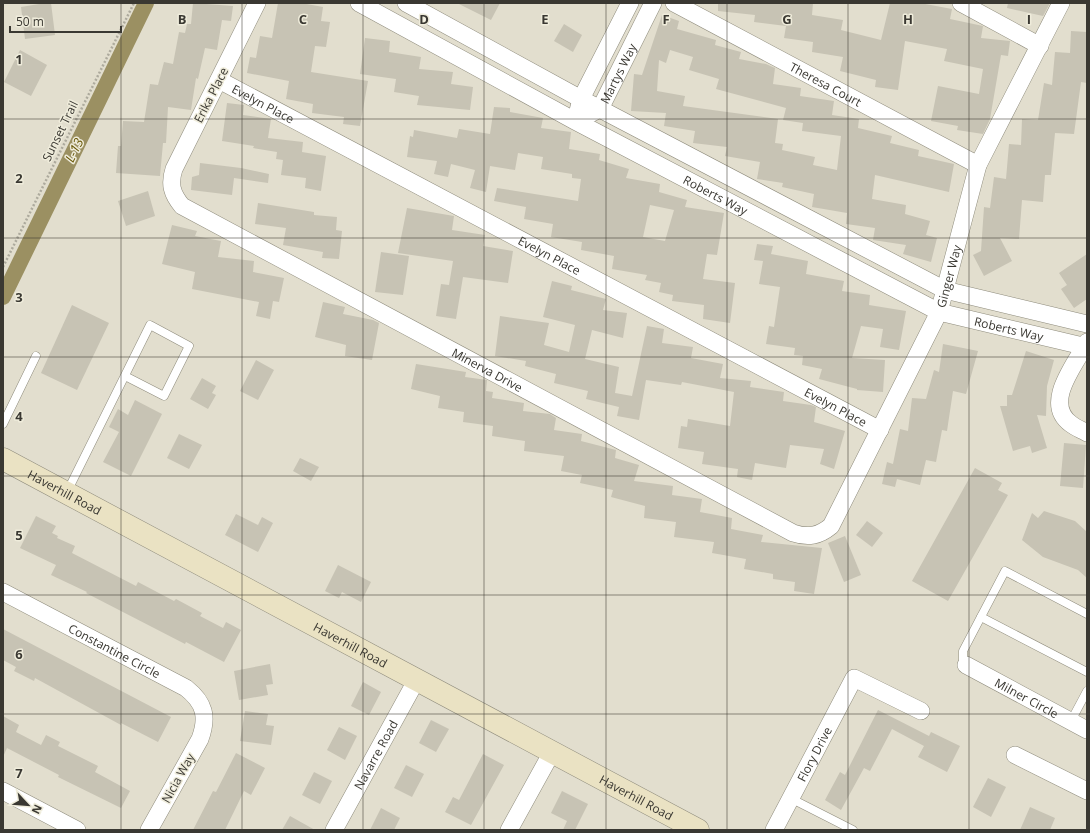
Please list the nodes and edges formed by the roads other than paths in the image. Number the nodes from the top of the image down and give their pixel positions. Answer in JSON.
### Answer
{"nodes":[{"id":1,"x":257,"y":3,"type":"edge"},
{"id":2,"x":360,"y":3,"type":"edge"},
{"id":3,"x":406,"y":3,"type":"edge"},
{"id":4,"x":630,"y":3,"type":"edge"},
{"id":5,"x":653,"y":3,"type":"edge"},
{"id":6,"x":674,"y":3,"type":"edge"},
{"id":7,"x":961,"y":3,"type":"edge"},
{"id":8,"x":1061,"y":3,"type":"edge"},
{"id":9,"x":1040,"y":46,"type":"junction"},
{"id":10,"x":219,"y":80,"type":"junction"},
{"id":11,"x":581,"y":100,"type":"junction"},
{"id":12,"x":600,"y":109,"type":"junction"},
{"id":13,"x":575,"y":121,"type":"junction"},
{"id":14,"x":978,"y":165,"type":"junction"},
{"id":15,"x":172,"y":189,"type":"joint"},
{"id":16,"x":945,"y":290,"type":"junction"},
{"id":17,"x":939,"y":312,"type":"junction"},
{"id":18,"x":1087,"y":324,"type":"edge"},
{"id":19,"x":1086,"y":345,"type":"edge"},
{"id":20,"x":36,"y":356,"type":"dead end"},
{"id":21,"x":125,"y":376,"type":"junction"},
{"id":22,"x":3,"y":424,"type":"edge"},
{"id":23,"x":880,"y":430,"type":"junction"},
{"id":24,"x":1087,"y":433,"type":"edge"},
{"id":25,"x":3,"y":459,"type":"edge"},
{"id":26,"x":67,"y":492,"type":"junction"},
{"id":27,"x":813,"y":536,"type":"joint"},
{"id":28,"x":3,"y":592,"type":"edge"},
{"id":29,"x":1087,"y":614,"type":"edge"},
{"id":30,"x":981,"y":617,"type":"junction"},
{"id":31,"x":966,"y":665,"type":"joint"},
{"id":32,"x":1087,"y":672,"type":"edge"},
{"id":33,"x":417,"y":679,"type":"junction"},
{"id":34,"x":1087,"y":690,"type":"edge"},
{"id":35,"x":921,"y":710,"type":"dead end"},
{"id":36,"x":1071,"y":721,"type":"junction"},
{"id":37,"x":204,"y":726,"type":"joint"},
{"id":38,"x":1087,"y":730,"type":"edge"},
{"id":39,"x":552,"y":752,"type":"junction"},
{"id":40,"x":1015,"y":755,"type":"dead end"},
{"id":41,"x":3,"y":791,"type":"edge"},
{"id":42,"x":1087,"y":791,"type":"edge"},
{"id":43,"x":790,"y":798,"type":"junction"},
{"id":44,"x":688,"y":828,"type":"edge"},
{"id":45,"x":77,"y":830,"type":"edge"},
{"id":46,"x":150,"y":830,"type":"edge"},
{"id":47,"x":334,"y":830,"type":"edge"},
{"id":48,"x":509,"y":830,"type":"edge"},
{"id":49,"x":774,"y":830,"type":"edge"},
{"id":50,"x":853,"y":830,"type":"edge"}],
"edges":[{"from":1,"to":10,"type":"street","name":"Erika Place"},
{"from":2,"to":13,"type":"street","name":"Roberts Way"},
{"from":3,"to":11,"type":"street","name":"Roberts Way"},
{"from":4,"to":11,"type":"street","name":"Martys Way"},
{"from":5,"to":12,"type":"street","name":"Martys Way"},
{"from":6,"to":14,"type":"street","name":"Theresa Court"},
{"from":7,"to":9,"type":"street"},
{"from":8,"to":9,"type":"street","name":"Ginger Way"},
{"from":9,"to":14,"type":"street","name":"Ginger Way"},
{"from":10,"to":15,"type":"street","name":"Erika Place"},
{"from":10,"to":23,"type":"street","name":"Evelyn Place"},
{"from":11,"to":12,"type":"street","name":"Roberts Way"},
{"from":11,"to":13,"type":"street","name":"Martys Way"},
{"from":12,"to":13,"type":"street","name":"Martys Way"},
{"from":12,"to":16,"type":"street","name":"Roberts Way"},
{"from":13,"to":17,"type":"street","name":"Roberts Way"},
{"from":14,"to":16,"type":"street","name":"Ginger Way"},
{"from":15,"to":27,"type":"street","name":"Minerva Drive"},
{"from":16,"to":17,"type":"street","name":"Ginger Way"},
{"from":16,"to":18,"type":"street","name":"Roberts Way"},
{"from":17,"to":19,"type":"street","name":"Roberts Way"},
{"from":17,"to":23,"type":"street","name":"Ginger Way"},
{"from":19,"to":24,"type":"street"},
{"from":20,"to":22,"type":"lane"},
{"from":21,"to":21,"type":"lane"},
{"from":21,"to":26,"type":"lane"},
{"from":23,"to":27,"type":"street","name":"Ginger Way"},
{"from":25,"to":26,"type":"street","name":"Haverhill Road"},
{"from":26,"to":33,"type":"street","name":"Haverhill Road"},
{"from":28,"to":37,"type":"street","name":"Constantine Circle"},
{"from":29,"to":30,"type":"lane"},
{"from":30,"to":31,"type":"lane"},
{"from":30,"to":32,"type":"lane"},
{"from":31,"to":36,"type":"street","name":"Milner Circle"},
{"from":33,"to":39,"type":"street","name":"Haverhill Road"},
{"from":33,"to":47,"type":"street","name":"Navarre Road"},
{"from":34,"to":36,"type":"lane"},
{"from":35,"to":43,"type":"street","name":"Flory Drive"},
{"from":36,"to":38,"type":"street","name":"Milner Circle"},
{"from":37,"to":46,"type":"street","name":"Nicia Way"},
{"from":39,"to":44,"type":"street","name":"Haverhill Road"},
{"from":39,"to":48,"type":"street"},
{"from":40,"to":42,"type":"street"},
{"from":41,"to":45,"type":"street"},
{"from":43,"to":49,"type":"street","name":"Flory Drive"},
{"from":43,"to":50,"type":"lane"}]}
